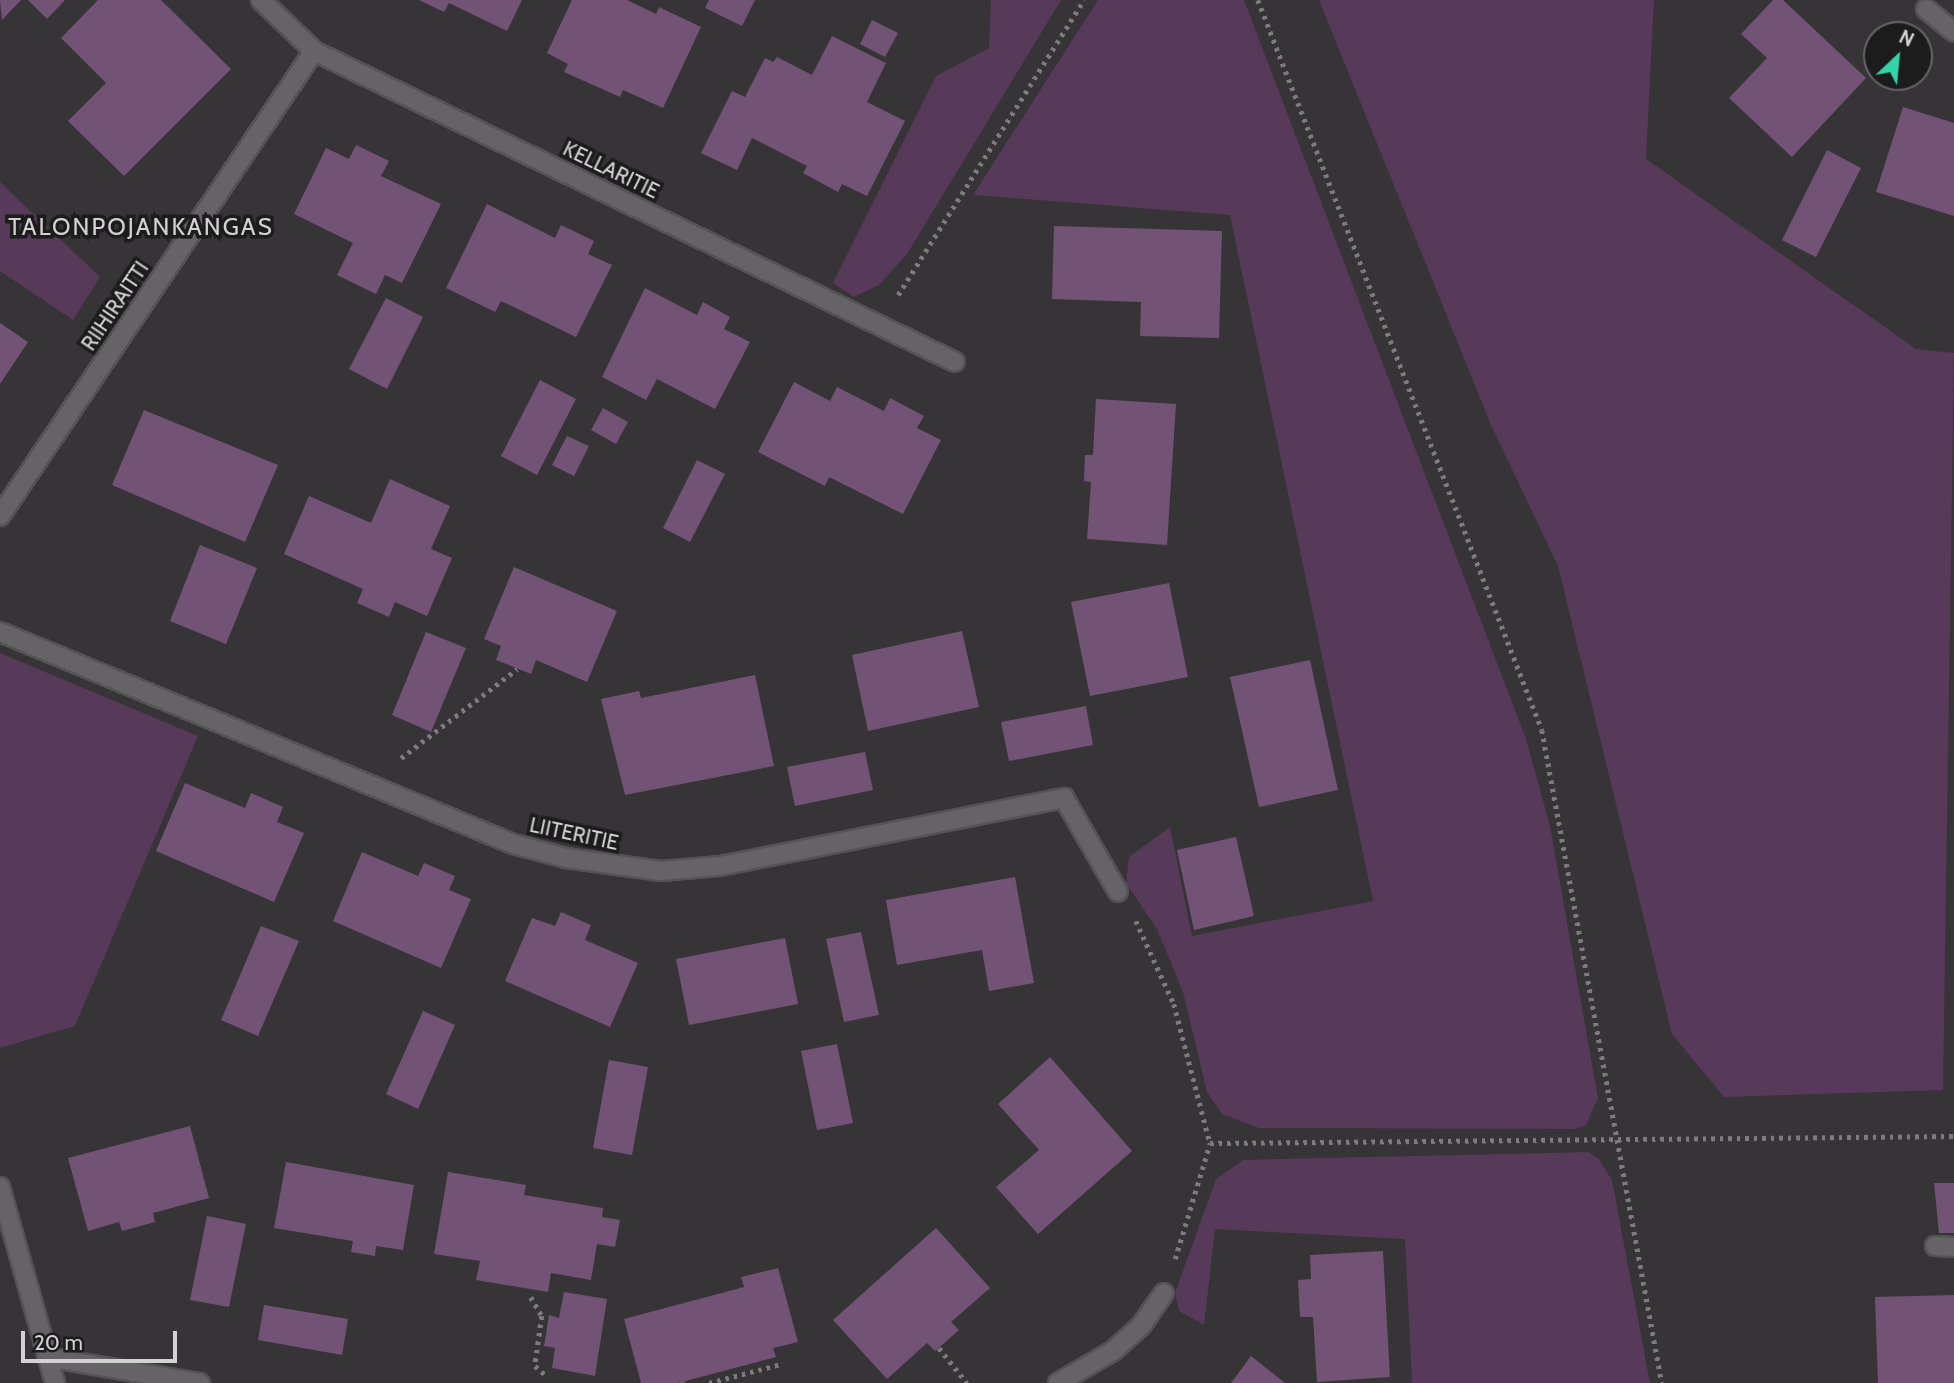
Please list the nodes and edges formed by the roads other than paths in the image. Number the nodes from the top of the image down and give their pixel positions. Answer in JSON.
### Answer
{"nodes":[{"id":1,"x":261,"y":0,"type":"edge"},
{"id":2,"x":1926,"y":9,"type":"dead end"},
{"id":3,"x":1954,"y":32,"type":"edge"},
{"id":4,"x":314,"y":51,"type":"junction"},
{"id":5,"x":955,"y":362,"type":"dead end"},
{"id":6,"x":0,"y":516,"type":"edge"},
{"id":7,"x":0,"y":632,"type":"edge"},
{"id":8,"x":1118,"y":892,"type":"road end"},
{"id":9,"x":0,"y":1187,"type":"edge"},
{"id":10,"x":1935,"y":1247,"type":"dead end"},
{"id":11,"x":1954,"y":1247,"type":"edge"},
{"id":12,"x":1164,"y":1293,"type":"road end"},
{"id":13,"x":52,"y":1358,"type":"junction"},
{"id":14,"x":55,"y":1383,"type":"edge"},
{"id":15,"x":200,"y":1383,"type":"edge"},
{"id":16,"x":1058,"y":1383,"type":"edge"}],
"edges":[{"from":1,"to":4,"type":"street","name":"KELLARITIE"},
{"from":2,"to":3,"type":"street"},
{"from":4,"to":5,"type":"street","name":"KELLARITIE"},
{"from":4,"to":6,"type":"street","name":"RIIHIRAITTI"},
{"from":7,"to":8,"type":"street","name":"LIITERITIE"},
{"from":9,"to":13,"type":"street"},
{"from":10,"to":11,"type":"street"},
{"from":12,"to":16,"type":"street"},
{"from":13,"to":14,"type":"street"},
{"from":13,"to":15,"type":"street"}]}
